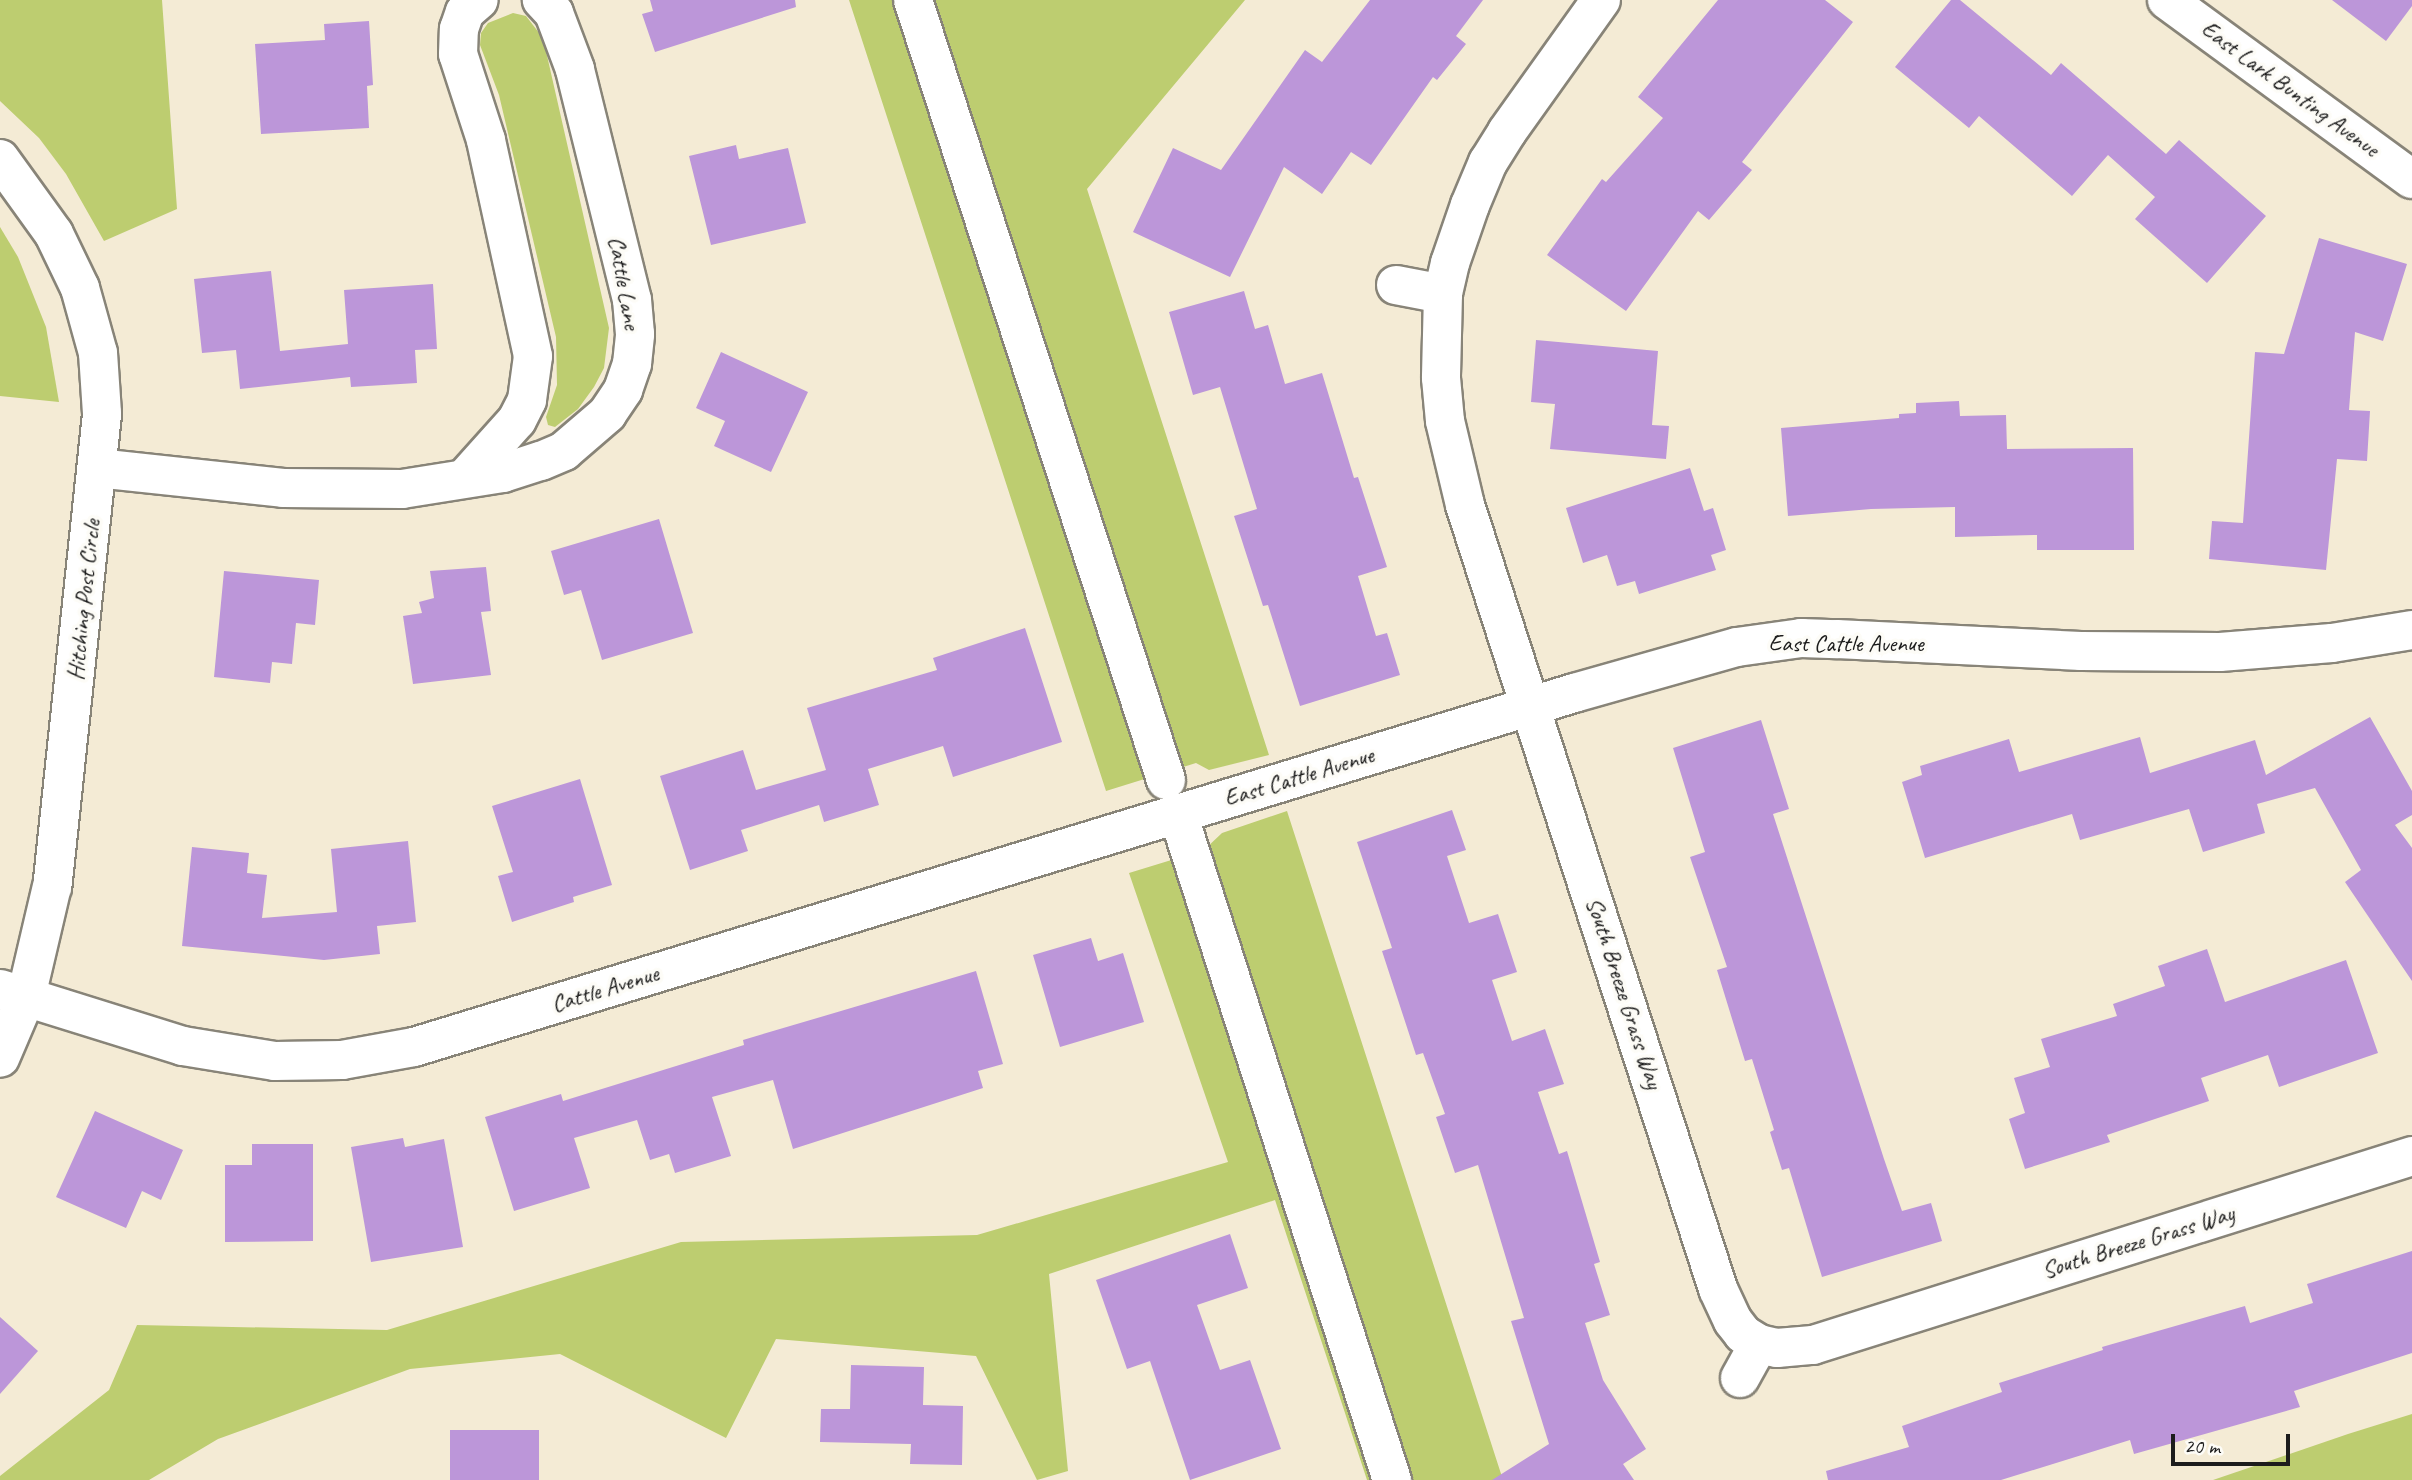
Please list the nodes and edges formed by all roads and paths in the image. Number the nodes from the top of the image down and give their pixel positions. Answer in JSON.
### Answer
{"nodes":[{"id":1,"x":479,"y":0,"type":"edge"},
{"id":2,"x":542,"y":0,"type":"edge"},
{"id":3,"x":913,"y":0,"type":"edge"},
{"id":4,"x":1601,"y":0,"type":"edge"},
{"id":5,"x":2167,"y":0,"type":"edge"},
{"id":6,"x":0,"y":159,"type":"edge"},
{"id":7,"x":2412,"y":178,"type":"edge"},
{"id":8,"x":1396,"y":285,"type":"dead end"},
{"id":9,"x":1443,"y":294,"type":"junction"},
{"id":10,"x":97,"y":468,"type":"junction"},
{"id":11,"x":466,"y":477,"type":"junction"},
{"id":12,"x":2412,"y":630,"type":"edge"},
{"id":13,"x":1531,"y":707,"type":"junction"},
{"id":14,"x":1172,"y":797,"type":"junction"},
{"id":15,"x":13,"y":993,"type":"edge"},
{"id":16,"x":0,"y":1058,"type":"edge"},
{"id":17,"x":2412,"y":1156,"type":"edge"},
{"id":18,"x":1759,"y":1343,"type":"junction"},
{"id":19,"x":1740,"y":1378,"type":"dead end"},
{"id":20,"x":1392,"y":1480,"type":"edge"}],
"edges":[{"from":1,"to":11,"type":"street"},
{"from":2,"to":11,"type":"street","name":"Cattle Lane"},
{"from":3,"to":14,"type":"street"},
{"from":4,"to":9,"type":"street","name":"South Breeze Grass Way"},
{"from":5,"to":7,"type":"street","name":"East Lark Bunting Avenue"},
{"from":6,"to":10,"type":"street","name":"Hitching Post Circle"},
{"from":8,"to":9,"type":"street"},
{"from":9,"to":13,"type":"street","name":"South Breeze Grass Way"},
{"from":10,"to":11,"type":"street","name":"Cattle Lane"},
{"from":10,"to":15,"type":"street","name":"Hitching Post Circle"},
{"from":12,"to":13,"type":"street","name":"East Cattle Avenue"},
{"from":13,"to":14,"type":"street","name":"East Cattle Avenue"},
{"from":13,"to":18,"type":"street","name":"South Breeze Grass Way"},
{"from":14,"to":15,"type":"street","name":"Cattle Avenue"},
{"from":14,"to":20,"type":"street"},
{"from":15,"to":16,"type":"street","name":"Hitching Post Circle"},
{"from":17,"to":18,"type":"street","name":"South Breeze Grass Way"},
{"from":18,"to":19,"type":"street"}]}
